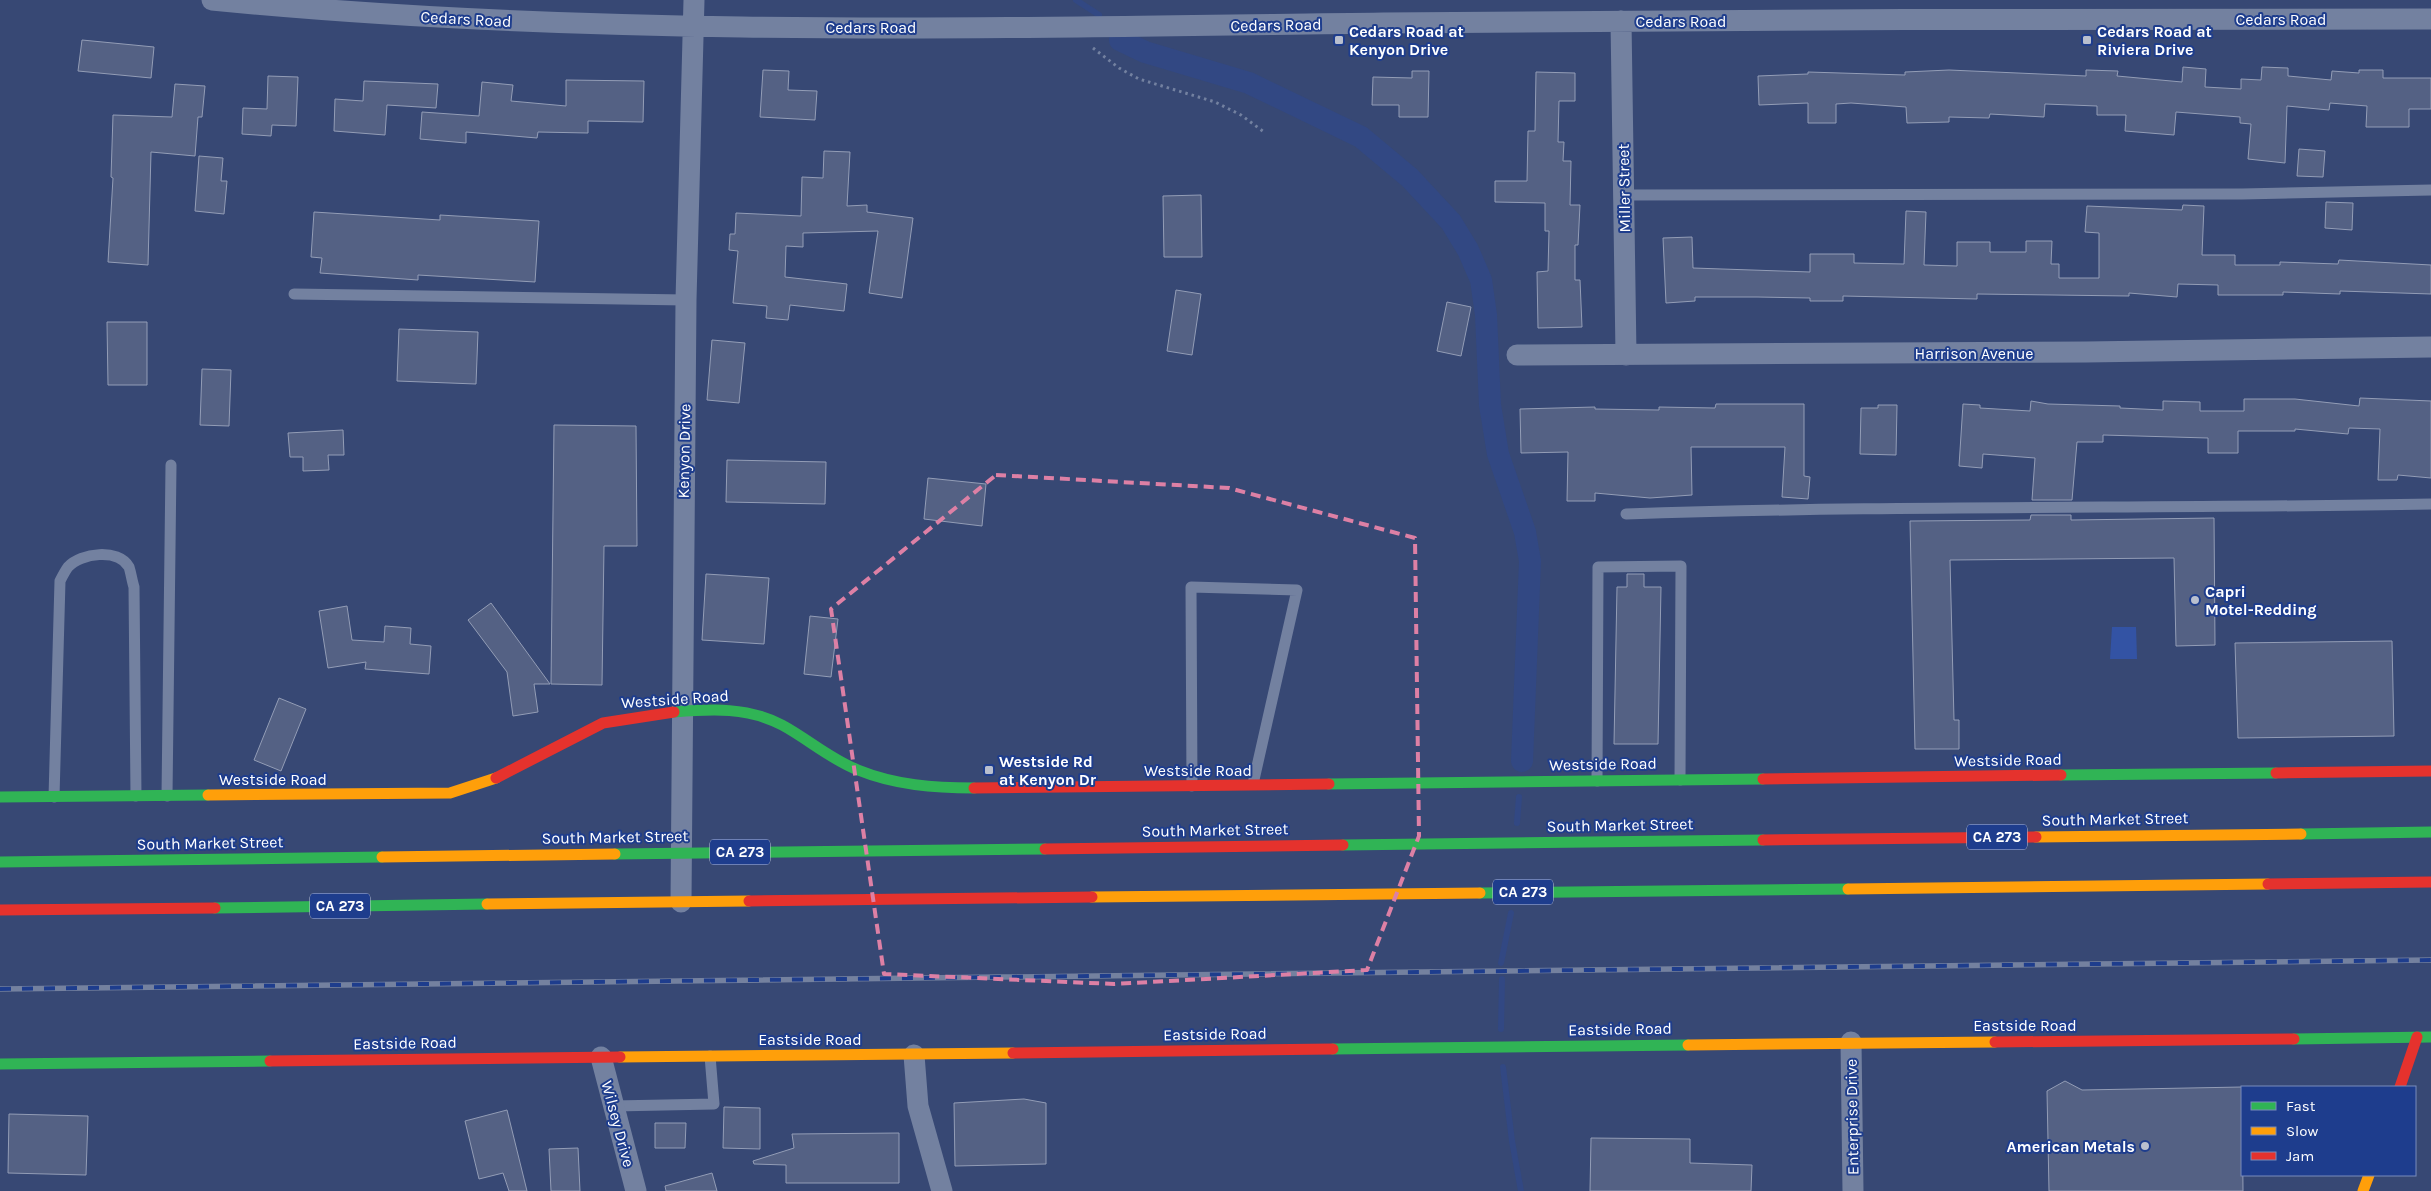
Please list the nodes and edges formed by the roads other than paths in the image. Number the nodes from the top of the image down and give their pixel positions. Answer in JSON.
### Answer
{"nodes":[{"id":1,"x":212,"y":0,"type":"edge"},
{"id":2,"x":694,"y":0,"type":"edge"},
{"id":3,"x":2111,"y":10,"type":"edge"},
{"id":4,"x":2431,"y":19,"type":"edge"},
{"id":5,"x":1621,"y":21,"type":"junction"},
{"id":6,"x":692,"y":26,"type":"junction"},
{"id":7,"x":2431,"y":190,"type":"edge"},
{"id":8,"x":1624,"y":195,"type":"junction"},
{"id":9,"x":294,"y":294,"type":"dead end"},
{"id":10,"x":686,"y":300,"type":"junction"},
{"id":11,"x":2431,"y":347,"type":"edge"},
{"id":12,"x":1517,"y":355,"type":"dead end"},
{"id":13,"x":1626,"y":355,"type":"junction"},
{"id":14,"x":171,"y":465,"type":"dead end"},
{"id":15,"x":2431,"y":504,"type":"edge"},
{"id":16,"x":1626,"y":514,"type":"dead end"},
{"id":17,"x":681,"y":713,"type":"junction"},
{"id":18,"x":2431,"y":771,"type":"edge"},
{"id":19,"x":1680,"y":780,"type":"junction"},
{"id":20,"x":1597,"y":781,"type":"junction"},
{"id":21,"x":1192,"y":786,"type":"junction"},
{"id":22,"x":1253,"y":786,"type":"junction"},
{"id":23,"x":136,"y":796,"type":"junction"},
{"id":24,"x":167,"y":796,"type":"junction"},
{"id":25,"x":54,"y":797,"type":"junction"},
{"id":26,"x":0,"y":798,"type":"edge"},
{"id":27,"x":2431,"y":832,"type":"edge"},
{"id":28,"x":682,"y":852,"type":"junction"},
{"id":29,"x":0,"y":862,"type":"edge"},
{"id":30,"x":2431,"y":882,"type":"edge"},
{"id":31,"x":681,"y":902,"type":"junction"},
{"id":32,"x":0,"y":910,"type":"edge"},
{"id":33,"x":2417,"y":1037,"type":"junction"},
{"id":34,"x":2431,"y":1037,"type":"edge"},
{"id":35,"x":1851,"y":1042,"type":"junction"},
{"id":36,"x":914,"y":1055,"type":"junction"},
{"id":37,"x":710,"y":1056,"type":"junction"},
{"id":38,"x":601,"y":1057,"type":"junction"},
{"id":39,"x":0,"y":1064,"type":"edge"},
{"id":40,"x":2400,"y":1086,"type":"edge"},
{"id":41,"x":614,"y":1106,"type":"junction"},
{"id":42,"x":2369,"y":1176,"type":"edge"},
{"id":43,"x":636,"y":1191,"type":"edge"},
{"id":44,"x":942,"y":1191,"type":"edge"},
{"id":45,"x":1854,"y":1191,"type":"edge"},
{"id":46,"x":2363,"y":1191,"type":"edge"}],
"edges":[{"from":1,"to":6,"type":"street","name":"Cedars Road"},
{"from":2,"to":6,"type":"street","name":"Kenyon Drive"},
{"from":3,"to":4,"type":"street","name":"Cedars Road"},
{"from":3,"to":5,"type":"street","name":"Cedars Road"},
{"from":5,"to":6,"type":"street","name":"Cedars Road"},
{"from":5,"to":8,"type":"street","name":"Miller Street"},
{"from":6,"to":10,"type":"street","name":"Kenyon Drive"},
{"from":7,"to":8,"type":"lane"},
{"from":8,"to":13,"type":"street","name":"Miller Street"},
{"from":9,"to":10,"type":"lane"},
{"from":10,"to":17,"type":"street","name":"Kenyon Drive"},
{"from":11,"to":13,"type":"street","name":"Harrison Avenue"},
{"from":12,"to":13,"type":"street","name":"Harrison Avenue"},
{"from":14,"to":24,"type":"lane"},
{"from":15,"to":16,"type":"lane"},
{"from":17,"to":21,"type":"street","name":"Westside Road"},
{"from":17,"to":24,"type":"street","name":"Westside Road"},
{"from":17,"to":28,"type":"street","name":"Kenyon Drive"},
{"from":18,"to":19,"type":"street","name":"Westside Road"},
{"from":19,"to":20,"type":"street","name":"Westside Road"},
{"from":19,"to":20,"type":"lane"},
{"from":20,"to":22,"type":"street","name":"Westside Road"},
{"from":21,"to":22,"type":"street","name":"Westside Road"},
{"from":21,"to":22,"type":"lane"},
{"from":23,"to":24,"type":"street","name":"Westside Road"},
{"from":23,"to":25,"type":"street","name":"Westside Road"},
{"from":23,"to":25,"type":"lane"},
{"from":25,"to":26,"type":"street","name":"Westside Road"},
{"from":27,"to":28,"type":"street","name":"South Market Street","number":"CA 273"},
{"from":28,"to":29,"type":"street","name":"South Market Street","number":"CA 273"},
{"from":28,"to":31,"type":"street","name":"Kenyon Drive"},
{"from":30,"to":31,"type":"street","number":"CA 273"},
{"from":31,"to":32,"type":"street","number":"CA 273"},
{"from":33,"to":34,"type":"street","name":"Eastside Road"},
{"from":33,"to":35,"type":"street","name":"Eastside Road"},
{"from":33,"to":40,"type":"street"},
{"from":35,"to":36,"type":"street","name":"Eastside Road"},
{"from":35,"to":45,"type":"street","name":"Enterprise Drive"},
{"from":36,"to":37,"type":"street","name":"Eastside Road"},
{"from":36,"to":44,"type":"street"},
{"from":37,"to":38,"type":"street","name":"Eastside Road"},
{"from":37,"to":41,"type":"lane"},
{"from":38,"to":39,"type":"street","name":"Eastside Road"},
{"from":38,"to":41,"type":"street","name":"Wilsey Drive"},
{"from":41,"to":43,"type":"street","name":"Wilsey Drive"},
{"from":42,"to":46,"type":"street"}]}
